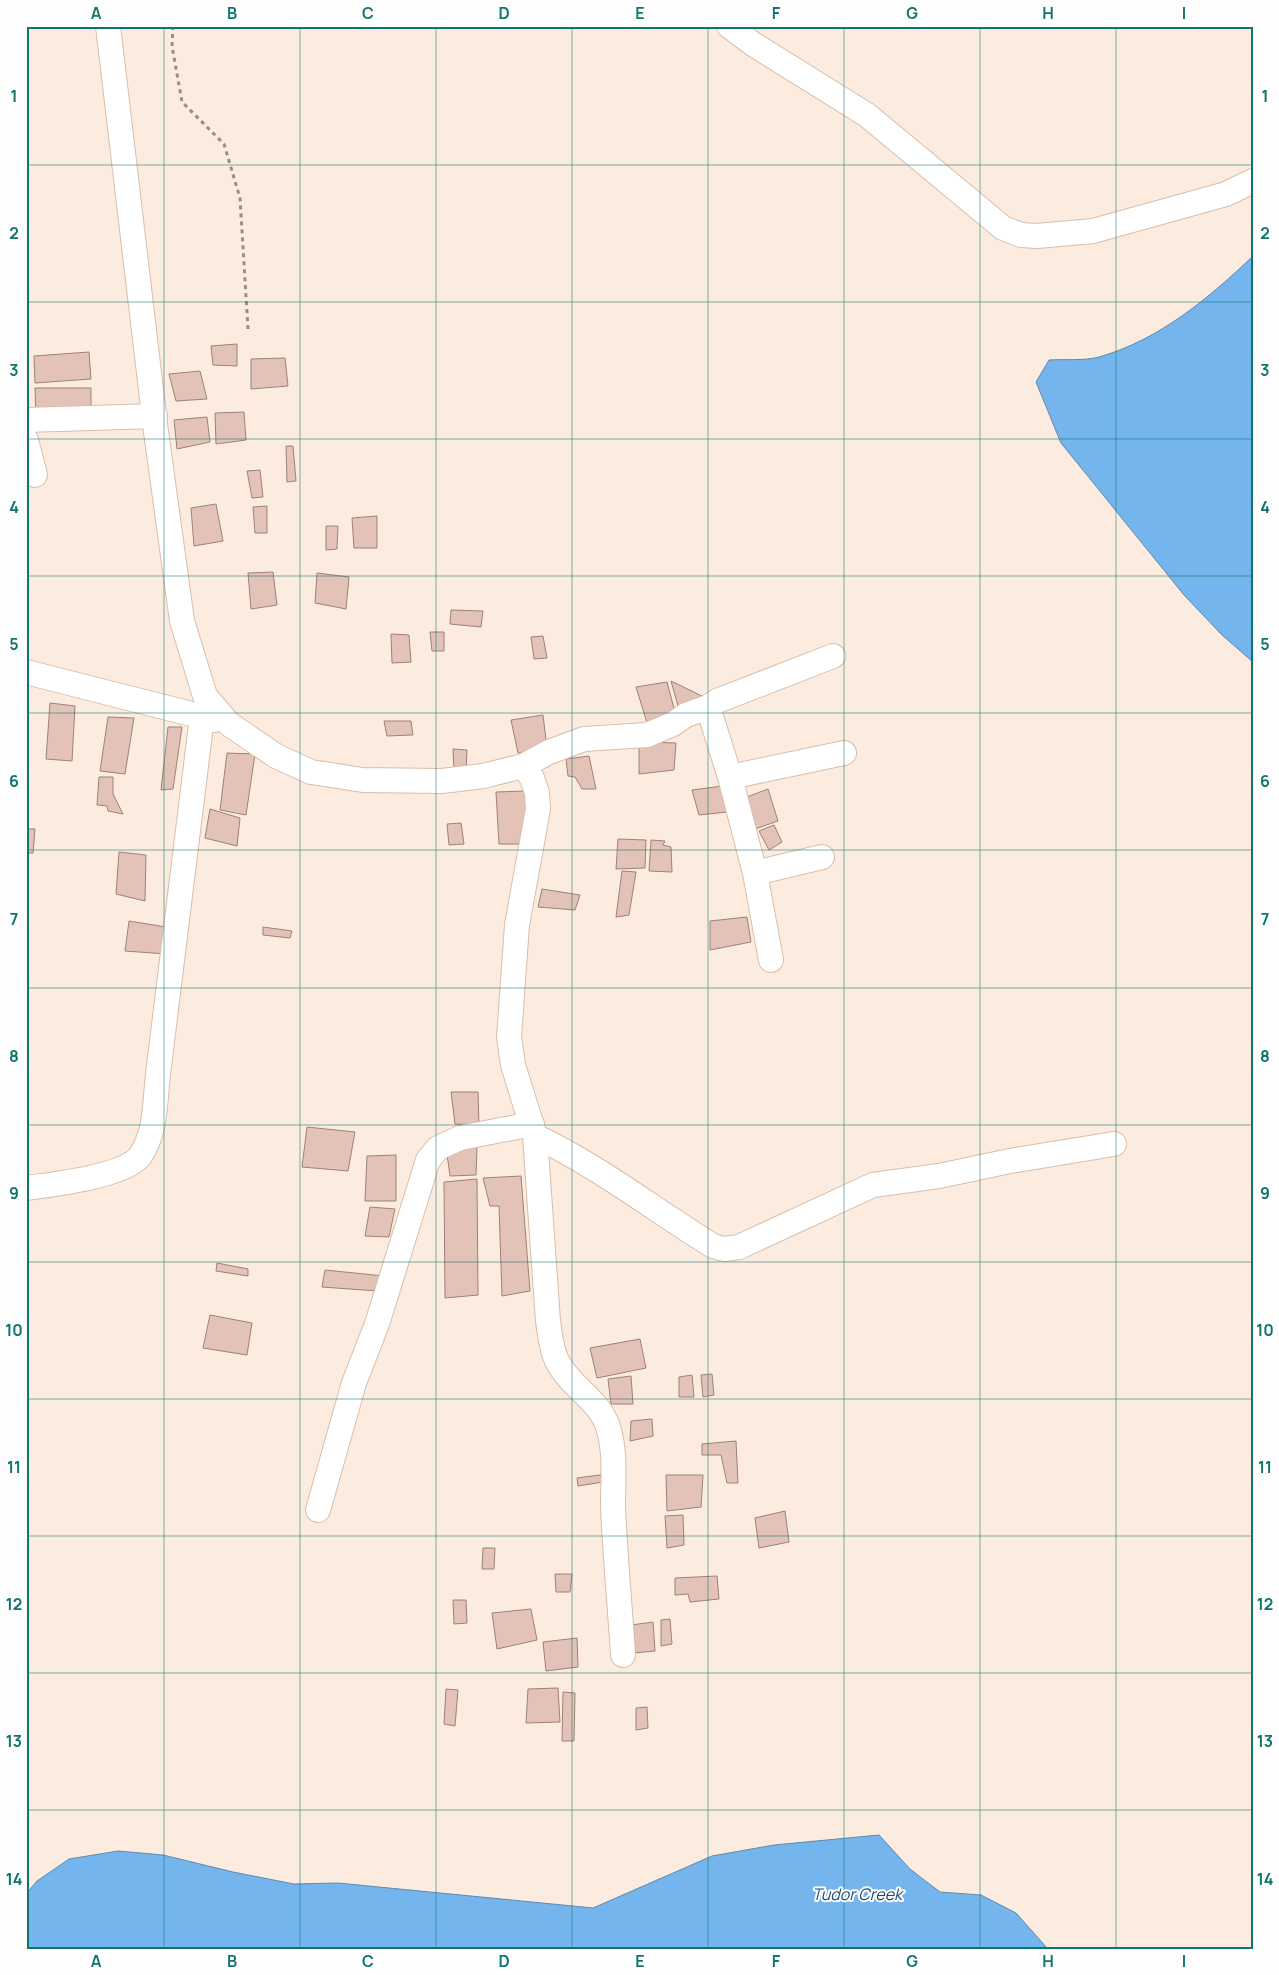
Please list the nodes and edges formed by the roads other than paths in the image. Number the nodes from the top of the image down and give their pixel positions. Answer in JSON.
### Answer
{"nodes":[{"id":1,"x":108,"y":26,"type":"edge"},
{"id":2,"x":729,"y":26,"type":"edge"},
{"id":3,"x":1253,"y":181,"type":"edge"},
{"id":4,"x":154,"y":416,"type":"junction"},
{"id":5,"x":26,"y":420,"type":"edge"},
{"id":6,"x":26,"y":440,"type":"edge"},
{"id":7,"x":35,"y":475,"type":"dead end"},
{"id":8,"x":833,"y":656,"type":"dead end"},
{"id":9,"x":26,"y":672,"type":"edge"},
{"id":10,"x":708,"y":707,"type":"junction"},
{"id":11,"x":202,"y":717,"type":"junction"},
{"id":12,"x":229,"y":724,"type":"junction"},
{"id":13,"x":844,"y":753,"type":"dead end"},
{"id":14,"x":524,"y":766,"type":"junction"},
{"id":15,"x":730,"y":777,"type":"junction"},
{"id":16,"x":822,"y":856,"type":"dead end"},
{"id":17,"x":755,"y":873,"type":"junction"},
{"id":18,"x":771,"y":960,"type":"dead end"},
{"id":19,"x":533,"y":1130,"type":"junction"},
{"id":20,"x":1114,"y":1144,"type":"dead end"},
{"id":21,"x":26,"y":1188,"type":"edge"},
{"id":22,"x":318,"y":1510,"type":"dead end"},
{"id":23,"x":623,"y":1655,"type":"dead end"}],
"edges":[{"from":1,"to":4,"type":"street"},
{"from":2,"to":3,"type":"street"},
{"from":4,"to":5,"type":"street"},
{"from":4,"to":12,"type":"street"},
{"from":6,"to":7,"type":"street"},
{"from":8,"to":10,"type":"street"},
{"from":9,"to":11,"type":"street"},
{"from":10,"to":14,"type":"street"},
{"from":10,"to":15,"type":"street"},
{"from":11,"to":12,"type":"street"},
{"from":11,"to":21,"type":"street"},
{"from":12,"to":14,"type":"street"},
{"from":13,"to":15,"type":"street"},
{"from":14,"to":19,"type":"street"},
{"from":15,"to":17,"type":"street"},
{"from":16,"to":17,"type":"street"},
{"from":17,"to":18,"type":"street"},
{"from":19,"to":20,"type":"street"},
{"from":19,"to":22,"type":"street"},
{"from":19,"to":23,"type":"street"}]}
